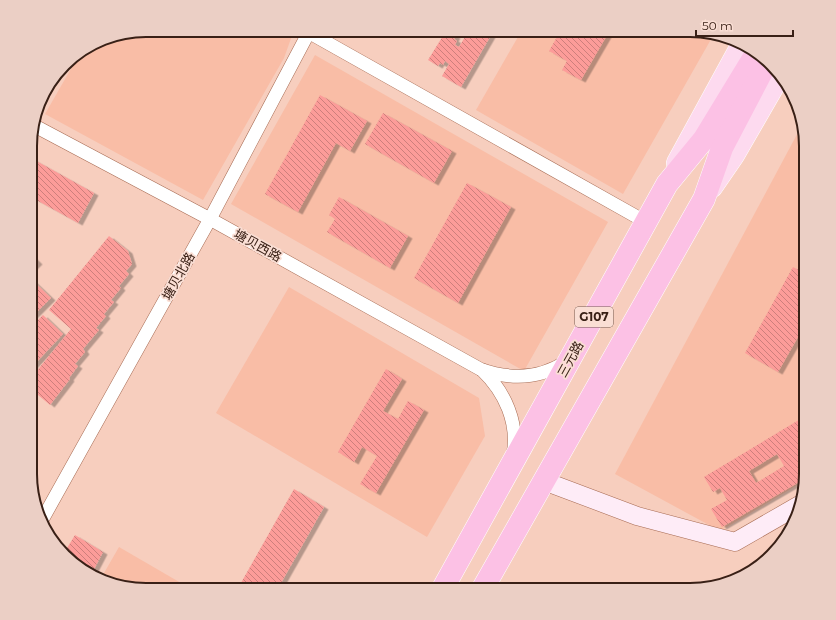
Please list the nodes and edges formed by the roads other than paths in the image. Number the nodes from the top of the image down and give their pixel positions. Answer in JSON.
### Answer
{"nodes":[{"id":1,"x":307,"y":37,"type":"edge"},
{"id":2,"x":321,"y":37,"type":"edge"},
{"id":3,"x":739,"y":49,"type":"edge"},
{"id":4,"x":753,"y":58,"type":"edge"},
{"id":5,"x":764,"y":67,"type":"edge"},
{"id":6,"x":777,"y":82,"type":"edge"},
{"id":7,"x":39,"y":128,"type":"edge"},
{"id":8,"x":667,"y":184,"type":"junction"},
{"id":9,"x":704,"y":200,"type":"junction"},
{"id":10,"x":210,"y":219,"type":"junction"},
{"id":11,"x":646,"y":222,"type":"junction"},
{"id":12,"x":571,"y":358,"type":"junction"},
{"id":13,"x":480,"y":369,"type":"junction"},
{"id":14,"x":512,"y":463,"type":"junction"},
{"id":15,"x":544,"y":481,"type":"junction"},
{"id":16,"x":793,"y":509,"type":"edge"},
{"id":17,"x":45,"y":515,"type":"edge"},
{"id":18,"x":446,"y":583,"type":"edge"},
{"id":19,"x":486,"y":583,"type":"edge"}],
"edges":[{"from":1,"to":10,"type":"street","name":"塘贝北路"},
{"from":2,"to":11,"type":"street"},
{"from":3,"to":8,"type":"main road"},
{"from":4,"to":8,"type":"highway","name":"三元路","number":"G107"},
{"from":5,"to":9,"type":"highway","number":"G107"},
{"from":6,"to":9,"type":"main road"},
{"from":7,"to":10,"type":"street","name":"塘贝西路"},
{"from":8,"to":11,"type":"highway","name":"三元路","number":"G107"},
{"from":9,"to":15,"type":"highway","number":"G107"},
{"from":10,"to":13,"type":"street","name":"塘贝西路"},
{"from":10,"to":17,"type":"street","name":"塘贝北路"},
{"from":11,"to":12,"type":"highway","name":"三元路","number":"G107"},
{"from":12,"to":13,"type":"street"},
{"from":12,"to":14,"type":"highway","name":"三元路","number":"G107"},
{"from":13,"to":14,"type":"street"},
{"from":14,"to":18,"type":"highway","name":"三元路","number":"G107"},
{"from":15,"to":16,"type":"street"},
{"from":15,"to":19,"type":"highway","number":"G107"}]}
